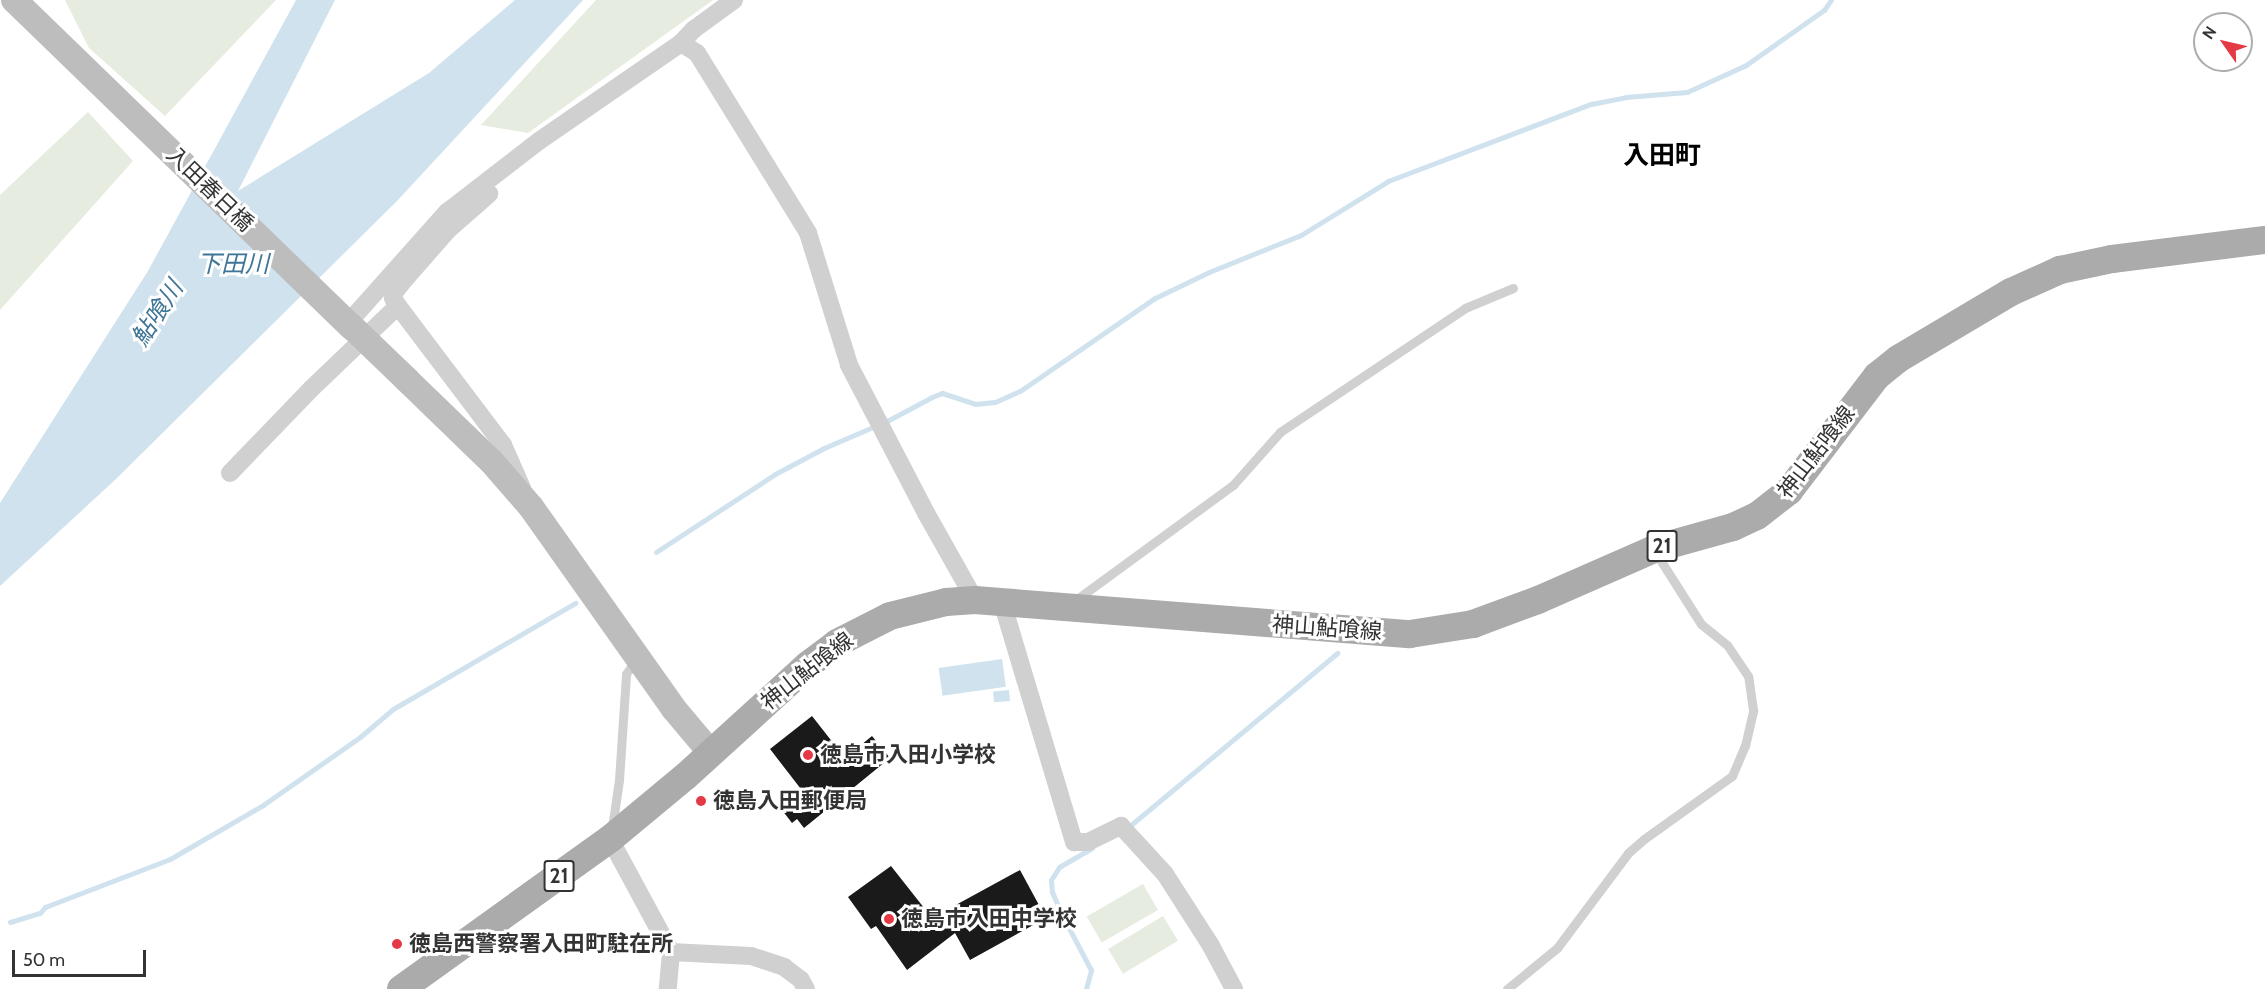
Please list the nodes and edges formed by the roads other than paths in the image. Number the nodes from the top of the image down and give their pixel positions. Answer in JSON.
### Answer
{"nodes":[{"id":1,"x":14,"y":0,"type":"edge"},
{"id":2,"x":734,"y":0,"type":"edge"},
{"id":3,"x":681,"y":43,"type":"junction"},
{"id":4,"x":549,"y":134,"type":"junction"},
{"id":5,"x":2265,"y":240,"type":"edge"},
{"id":6,"x":1513,"y":288,"type":"dead end"},
{"id":7,"x":398,"y":306,"type":"junction"},
{"id":8,"x":348,"y":323,"type":"junction"},
{"id":9,"x":230,"y":472,"type":"dead end"},
{"id":10,"x":530,"y":506,"type":"junction"},
{"id":11,"x":1654,"y":549,"type":"junction"},
{"id":12,"x":989,"y":601,"type":"junction"},
{"id":13,"x":1067,"y":606,"type":"junction"},
{"id":14,"x":638,"y":657,"type":"junction"},
{"id":15,"x":711,"y":753,"type":"junction"},
{"id":16,"x":610,"y":839,"type":"junction"},
{"id":17,"x":671,"y":952,"type":"junction"},
{"id":18,"x":400,"y":989,"type":"edge"},
{"id":19,"x":668,"y":989,"type":"edge"},
{"id":20,"x":806,"y":989,"type":"edge"},
{"id":21,"x":1234,"y":989,"type":"edge"},
{"id":22,"x":1507,"y":989,"type":"edge"}],
"edges":[{"from":1,"to":8,"type":"street","name":"入田春日橋"},
{"from":2,"to":3,"type":"street"},
{"from":3,"to":4,"type":"street"},
{"from":3,"to":12,"type":"street"},
{"from":4,"to":7,"type":"street"},
{"from":4,"to":8,"type":"street"},
{"from":5,"to":11,"type":"main road","name":"神山鮎喰線","number":"21"},
{"from":6,"to":13,"type":"lane"},
{"from":7,"to":9,"type":"street"},
{"from":7,"to":10,"type":"street"},
{"from":8,"to":10,"type":"street","name":"入田春日橋","bridge":true},
{"from":10,"to":14,"type":"street","name":"入田春日橋"},
{"from":11,"to":13,"type":"main road","name":"神山鮎喰線","number":"21"},
{"from":11,"to":22,"type":"lane"},
{"from":12,"to":13,"type":"main road","name":"神山鮎喰線","number":"21"},
{"from":12,"to":15,"type":"main road","name":"神山鮎喰線","number":"21"},
{"from":12,"to":21,"type":"street"},
{"from":14,"to":15,"type":"street","name":"入田春日橋"},
{"from":14,"to":16,"type":"lane"},
{"from":15,"to":16,"type":"main road","name":"神山鮎喰線","number":"21"},
{"from":16,"to":17,"type":"street"},
{"from":16,"to":18,"type":"main road","name":"神山鮎喰線","number":"21"},
{"from":17,"to":19,"type":"street"},
{"from":17,"to":20,"type":"street"}]}
